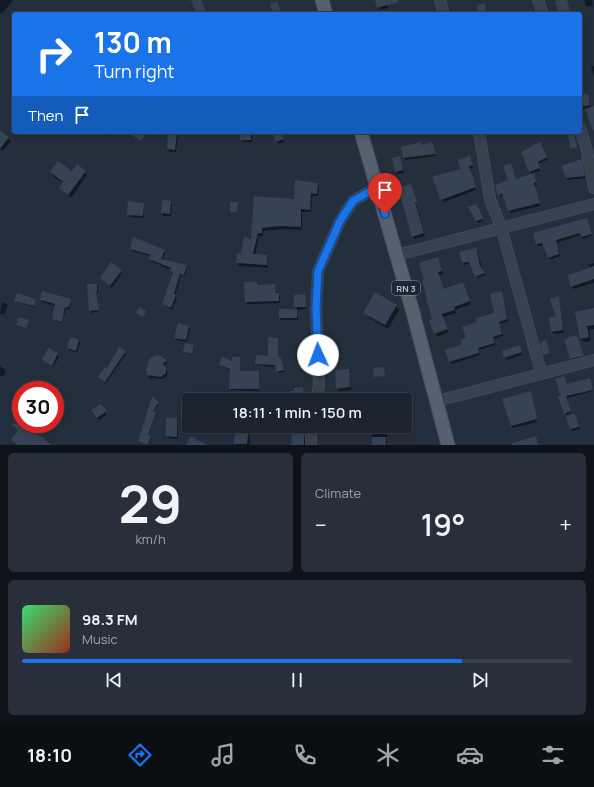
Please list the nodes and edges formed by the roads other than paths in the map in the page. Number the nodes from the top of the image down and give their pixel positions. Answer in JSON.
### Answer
{"nodes":[{"id":1,"x":322,"y":0,"type":"edge"},
{"id":2,"x":440,"y":0,"type":"edge"},
{"id":3,"x":538,"y":0,"type":"edge"},
{"id":4,"x":325,"y":12,"type":"edge"},
{"id":5,"x":443,"y":12,"type":"edge"},
{"id":6,"x":542,"y":12,"type":"edge"},
{"id":7,"x":362,"y":134,"type":"edge"},
{"id":8,"x":479,"y":134,"type":"edge"},
{"id":9,"x":582,"y":134,"type":"edge"},
{"id":10,"x":377,"y":187,"type":"junction"},
{"id":11,"x":594,"y":188,"type":"edge"},
{"id":12,"x":594,"y":204,"type":"edge"},
{"id":13,"x":501,"y":227,"type":"junction"},
{"id":14,"x":396,"y":255,"type":"junction"},
{"id":15,"x":594,"y":360,"type":"edge"},
{"id":16,"x":541,"y":372,"type":"junction"},
{"id":17,"x":318,"y":393,"type":"edge"},
{"id":18,"x":437,"y":401,"type":"junction"},
{"id":19,"x":311,"y":433,"type":"edge"},
{"id":20,"x":311,"y":445,"type":"edge"},
{"id":21,"x":448,"y":445,"type":"edge"}],
"edges":[{"from":1,"to":4,"type":"main road"},
{"from":2,"to":5,"type":"street"},
{"from":3,"to":6,"type":"street"},
{"from":7,"to":10,"type":"main road","number":"RN 3"},
{"from":8,"to":13,"type":"street"},
{"from":9,"to":11,"type":"street"},
{"from":10,"to":14,"type":"main road","number":"RN 3"},
{"from":10,"to":17,"type":"street"},
{"from":12,"to":13,"type":"street"},
{"from":13,"to":14,"type":"street"},
{"from":13,"to":16,"type":"street"},
{"from":14,"to":18,"type":"main road","number":"RN 3"},
{"from":15,"to":16,"type":"street"},
{"from":16,"to":18,"type":"street"},
{"from":18,"to":21,"type":"main road","number":"RN 3"},
{"from":19,"to":20,"type":"street"}]}
